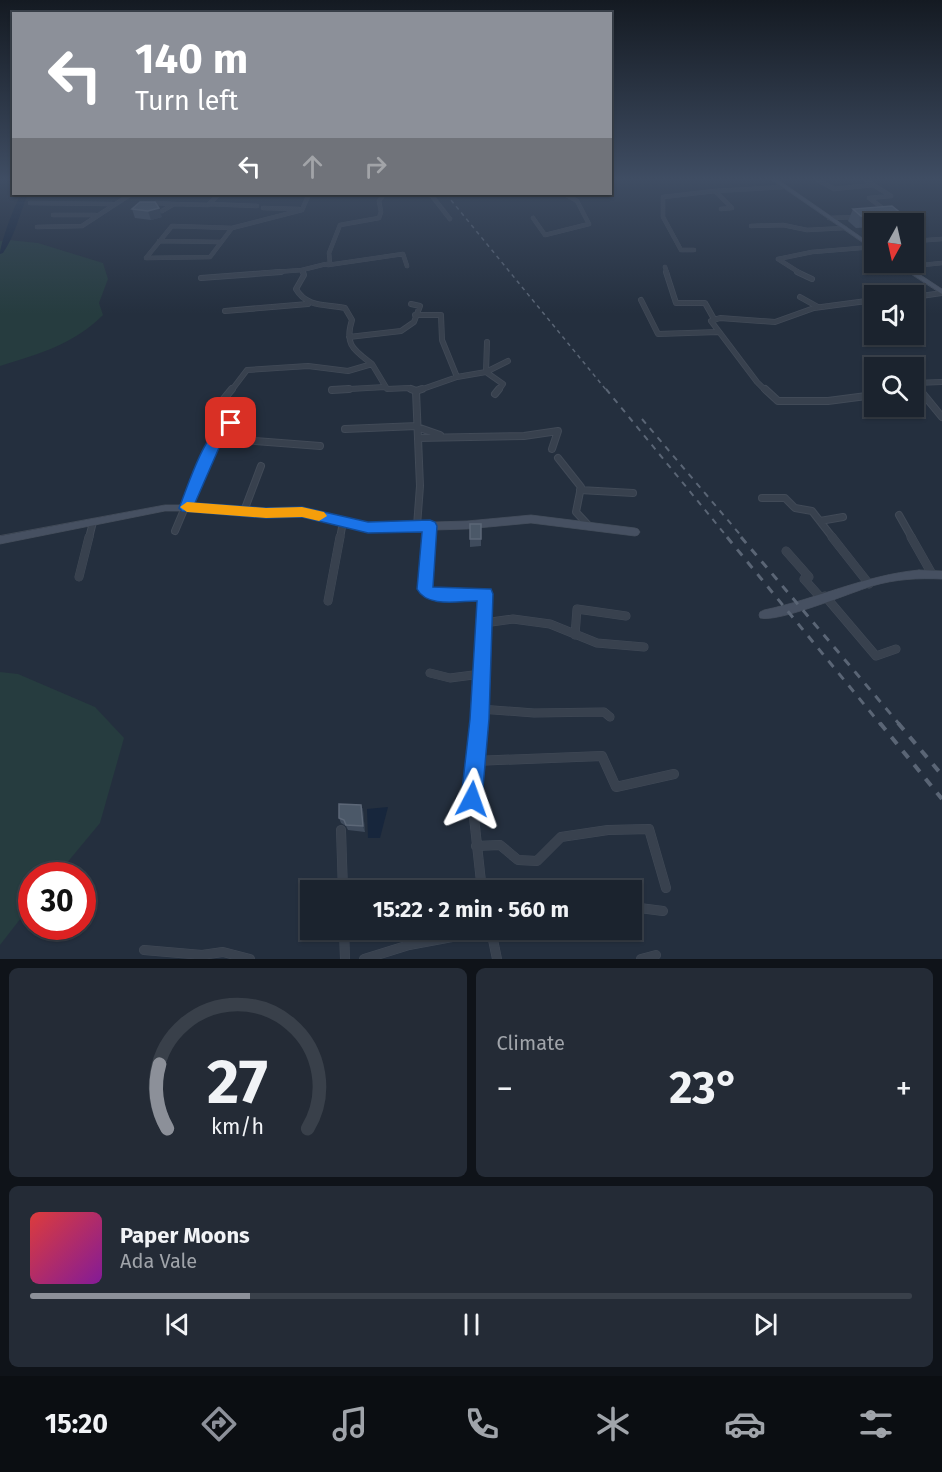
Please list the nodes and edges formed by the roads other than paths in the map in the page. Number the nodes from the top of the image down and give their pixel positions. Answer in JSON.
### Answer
{"nodes":[{"id":1,"x":82,"y":224,"type":"edge"},
{"id":2,"x":250,"y":224,"type":"edge"},
{"id":3,"x":347,"y":224,"type":"edge"},
{"id":4,"x":537,"y":224,"type":"edge"},
{"id":5,"x":589,"y":224,"type":"edge"},
{"id":6,"x":667,"y":224,"type":"edge"},
{"id":7,"x":838,"y":224,"type":"edge"},
{"id":8,"x":751,"y":226,"type":"dead end"},
{"id":9,"x":37,"y":227,"type":"dead end"},
{"id":10,"x":231,"y":228,"type":"junction"},
{"id":11,"x":845,"y":228,"type":"junction"},
{"id":12,"x":942,"y":239,"type":"edge"},
{"id":13,"x":864,"y":240,"type":"edge"},
{"id":14,"x":924,"y":240,"type":"edge"},
{"id":15,"x":159,"y":241,"type":"junction"},
{"id":16,"x":220,"y":242,"type":"junction"},
{"id":17,"x":864,"y":246,"type":"edge"},
{"id":18,"x":694,"y":250,"type":"dead end"},
{"id":19,"x":942,"y":263,"type":"edge"},
{"id":20,"x":328,"y":265,"type":"junction"},
{"id":21,"x":924,"y":265,"type":"edge"},
{"id":22,"x":407,"y":266,"type":"dead end"},
{"id":23,"x":665,"y":267,"type":"dead end"},
{"id":24,"x":302,"y":270,"type":"junction"},
{"id":25,"x":912,"y":273,"type":"edge"},
{"id":26,"x":201,"y":278,"type":"dead end"},
{"id":27,"x":812,"y":279,"type":"dead end"},
{"id":28,"x":942,"y":292,"type":"edge"},
{"id":29,"x":924,"y":295,"type":"edge"},
{"id":30,"x":800,"y":297,"type":"dead end"},
{"id":31,"x":641,"y":300,"type":"dead end"},
{"id":32,"x":864,"y":301,"type":"edge"},
{"id":33,"x":308,"y":304,"type":"junction"},
{"id":34,"x":411,"y":304,"type":"dead end"},
{"id":35,"x":818,"y":307,"type":"junction"},
{"id":36,"x":225,"y":311,"type":"dead end"},
{"id":37,"x":415,"y":315,"type":"junction"},
{"id":38,"x":714,"y":319,"type":"junction"},
{"id":39,"x":718,"y":332,"type":"junction"},
{"id":40,"x":350,"y":337,"type":"junction"},
{"id":41,"x":488,"y":342,"type":"dead end"},
{"id":42,"x":508,"y":362,"type":"dead end"},
{"id":43,"x":372,"y":364,"type":"junction"},
{"id":44,"x":486,"y":372,"type":"junction"},
{"id":45,"x":457,"y":377,"type":"junction"},
{"id":46,"x":942,"y":382,"type":"edge"},
{"id":47,"x":924,"y":383,"type":"edge"},
{"id":48,"x":385,"y":387,"type":"junction"},
{"id":49,"x":332,"y":390,"type":"dead end"},
{"id":50,"x":416,"y":390,"type":"junction"},
{"id":51,"x":495,"y":394,"type":"dead end"},
{"id":52,"x":924,"y":395,"type":"edge"},
{"id":53,"x":864,"y":396,"type":"edge"},
{"id":54,"x":942,"y":417,"type":"edge"},
{"id":55,"x":417,"y":426,"type":"junction"},
{"id":56,"x":345,"y":429,"type":"dead end"},
{"id":57,"x":220,"y":432,"type":"junction"},
{"id":58,"x":440,"y":436,"type":"junction"},
{"id":59,"x":418,"y":438,"type":"junction"},
{"id":60,"x":320,"y":446,"type":"dead end"},
{"id":61,"x":552,"y":449,"type":"dead end"},
{"id":62,"x":558,"y":458,"type":"dead end"},
{"id":63,"x":261,"y":466,"type":"dead end"},
{"id":64,"x":580,"y":490,"type":"junction"},
{"id":65,"x":633,"y":493,"type":"dead end"},
{"id":66,"x":762,"y":498,"type":"dead end"},
{"id":67,"x":187,"y":508,"type":"junction"},
{"id":68,"x":244,"y":511,"type":"junction"},
{"id":69,"x":899,"y":515,"type":"dead end"},
{"id":70,"x":843,"y":517,"type":"dead end"},
{"id":71,"x":820,"y":521,"type":"junction"},
{"id":72,"x":93,"y":522,"type":"junction"},
{"id":73,"x":344,"y":522,"type":"junction"},
{"id":74,"x":417,"y":526,"type":"junction"},
{"id":75,"x":430,"y":526,"type":"junction"},
{"id":76,"x":590,"y":527,"type":"junction"},
{"id":77,"x":175,"y":531,"type":"dead end"},
{"id":78,"x":635,"y":532,"type":"dead end"},
{"id":79,"x":0,"y":540,"type":"edge"},
{"id":80,"x":786,"y":551,"type":"dead end"},
{"id":81,"x":937,"y":574,"type":"edge"},
{"id":82,"x":79,"y":577,"type":"dead end"},
{"id":83,"x":869,"y":584,"type":"junction"},
{"id":84,"x":823,"y":597,"type":"junction"},
{"id":85,"x":328,"y":601,"type":"dead end"},
{"id":86,"x":764,"y":615,"type":"dead end"},
{"id":87,"x":626,"y":616,"type":"dead end"},
{"id":88,"x":484,"y":623,"type":"junction"},
{"id":89,"x":574,"y":635,"type":"junction"},
{"id":90,"x":644,"y":647,"type":"dead end"},
{"id":91,"x":896,"y":649,"type":"dead end"},
{"id":92,"x":430,"y":673,"type":"dead end"},
{"id":93,"x":481,"y":674,"type":"junction"},
{"id":94,"x":480,"y":708,"type":"junction"},
{"id":95,"x":610,"y":717,"type":"dead end"},
{"id":96,"x":474,"y":761,"type":"junction"},
{"id":97,"x":674,"y":774,"type":"dead end"},
{"id":98,"x":341,"y":830,"type":"dead end"},
{"id":99,"x":476,"y":846,"type":"junction"},
{"id":100,"x":343,"y":880,"type":"edge"},
{"id":101,"x":481,"y":880,"type":"edge"},
{"id":102,"x":666,"y":888,"type":"dead end"},
{"id":103,"x":642,"y":908,"type":"edge"},
{"id":104,"x":663,"y":911,"type":"dead end"},
{"id":105,"x":344,"y":940,"type":"edge"},
{"id":106,"x":436,"y":940,"type":"edge"},
{"id":107,"x":493,"y":940,"type":"edge"},
{"id":108,"x":144,"y":950,"type":"dead end"},
{"id":109,"x":656,"y":955,"type":"dead end"},
{"id":110,"x":250,"y":959,"type":"edge"},
{"id":111,"x":345,"y":959,"type":"edge"},
{"id":112,"x":364,"y":959,"type":"edge"},
{"id":113,"x":497,"y":959,"type":"edge"},
{"id":114,"x":641,"y":959,"type":"edge"}],
"edges":[{"from":1,"to":9,"type":"street"},
{"from":2,"to":10,"type":"street"},
{"from":3,"to":20,"type":"street"},
{"from":4,"to":5,"type":"street"},
{"from":6,"to":18,"type":"street"},
{"from":7,"to":11,"type":"main road"},
{"from":8,"to":11,"type":"street"},
{"from":10,"to":15,"type":"street"},
{"from":10,"to":16,"type":"street"},
{"from":11,"to":13,"type":"main road"},
{"from":12,"to":14,"type":"street"},
{"from":15,"to":16,"type":"street"},
{"from":15,"to":16,"type":"street"},
{"from":17,"to":27,"type":"street"},
{"from":19,"to":21,"type":"street"},
{"from":20,"to":22,"type":"street"},
{"from":20,"to":24,"type":"street"},
{"from":23,"to":38,"type":"street"},
{"from":24,"to":26,"type":"street"},
{"from":24,"to":33,"type":"street"},
{"from":25,"to":28,"type":"main road"},
{"from":28,"to":29,"type":"street"},
{"from":30,"to":35,"type":"street"},
{"from":31,"to":39,"type":"street"},
{"from":32,"to":35,"type":"street"},
{"from":33,"to":36,"type":"street"},
{"from":33,"to":40,"type":"street"},
{"from":34,"to":37,"type":"street"},
{"from":35,"to":38,"type":"street"},
{"from":37,"to":40,"type":"street"},
{"from":37,"to":45,"type":"street"},
{"from":38,"to":39,"type":"street"},
{"from":39,"to":53,"type":"street"},
{"from":40,"to":43,"type":"street"},
{"from":41,"to":44,"type":"street"},
{"from":42,"to":44,"type":"street"},
{"from":43,"to":48,"type":"street"},
{"from":43,"to":57,"type":"street"},
{"from":44,"to":45,"type":"street"},
{"from":44,"to":51,"type":"street"},
{"from":45,"to":50,"type":"street"},
{"from":46,"to":47,"type":"street"},
{"from":48,"to":49,"type":"street"},
{"from":48,"to":50,"type":"street"},
{"from":50,"to":55,"type":"street"},
{"from":52,"to":54,"type":"street"},
{"from":55,"to":56,"type":"street"},
{"from":55,"to":58,"type":"street"},
{"from":55,"to":59,"type":"street"},
{"from":57,"to":60,"type":"street"},
{"from":57,"to":67,"type":"street"},
{"from":58,"to":59,"type":"street"},
{"from":58,"to":61,"type":"street"},
{"from":59,"to":74,"type":"street"},
{"from":62,"to":64,"type":"street"},
{"from":63,"to":68,"type":"street"},
{"from":64,"to":65,"type":"street"},
{"from":64,"to":76,"type":"street"},
{"from":66,"to":71,"type":"street"},
{"from":67,"to":68,"type":"main road"},
{"from":67,"to":72,"type":"main road"},
{"from":67,"to":77,"type":"street"},
{"from":68,"to":73,"type":"main road"},
{"from":69,"to":81,"type":"street"},
{"from":70,"to":71,"type":"street"},
{"from":71,"to":83,"type":"street"},
{"from":72,"to":79,"type":"main road"},
{"from":72,"to":82,"type":"street"},
{"from":73,"to":74,"type":"main road"},
{"from":73,"to":85,"type":"street"},
{"from":74,"to":75,"type":"main road"},
{"from":75,"to":76,"type":"main road"},
{"from":75,"to":88,"type":"street"},
{"from":76,"to":78,"type":"main road"},
{"from":80,"to":84,"type":"street"},
{"from":81,"to":83,"type":"main road"},
{"from":83,"to":84,"type":"main road"},
{"from":84,"to":86,"type":"main road"},
{"from":84,"to":91,"type":"street"},
{"from":87,"to":89,"type":"street"},
{"from":88,"to":89,"type":"street"},
{"from":88,"to":93,"type":"street"},
{"from":89,"to":90,"type":"street"},
{"from":92,"to":93,"type":"street"},
{"from":93,"to":94,"type":"street"},
{"from":94,"to":95,"type":"street"},
{"from":94,"to":96,"type":"street"},
{"from":96,"to":97,"type":"street"},
{"from":96,"to":99,"type":"street"},
{"from":98,"to":100,"type":"street"},
{"from":99,"to":101,"type":"street"},
{"from":99,"to":102,"type":"street"},
{"from":103,"to":104,"type":"street"},
{"from":105,"to":111,"type":"street"},
{"from":106,"to":112,"type":"street"},
{"from":107,"to":113,"type":"street"},
{"from":108,"to":110,"type":"street"},
{"from":109,"to":114,"type":"street"}]}
